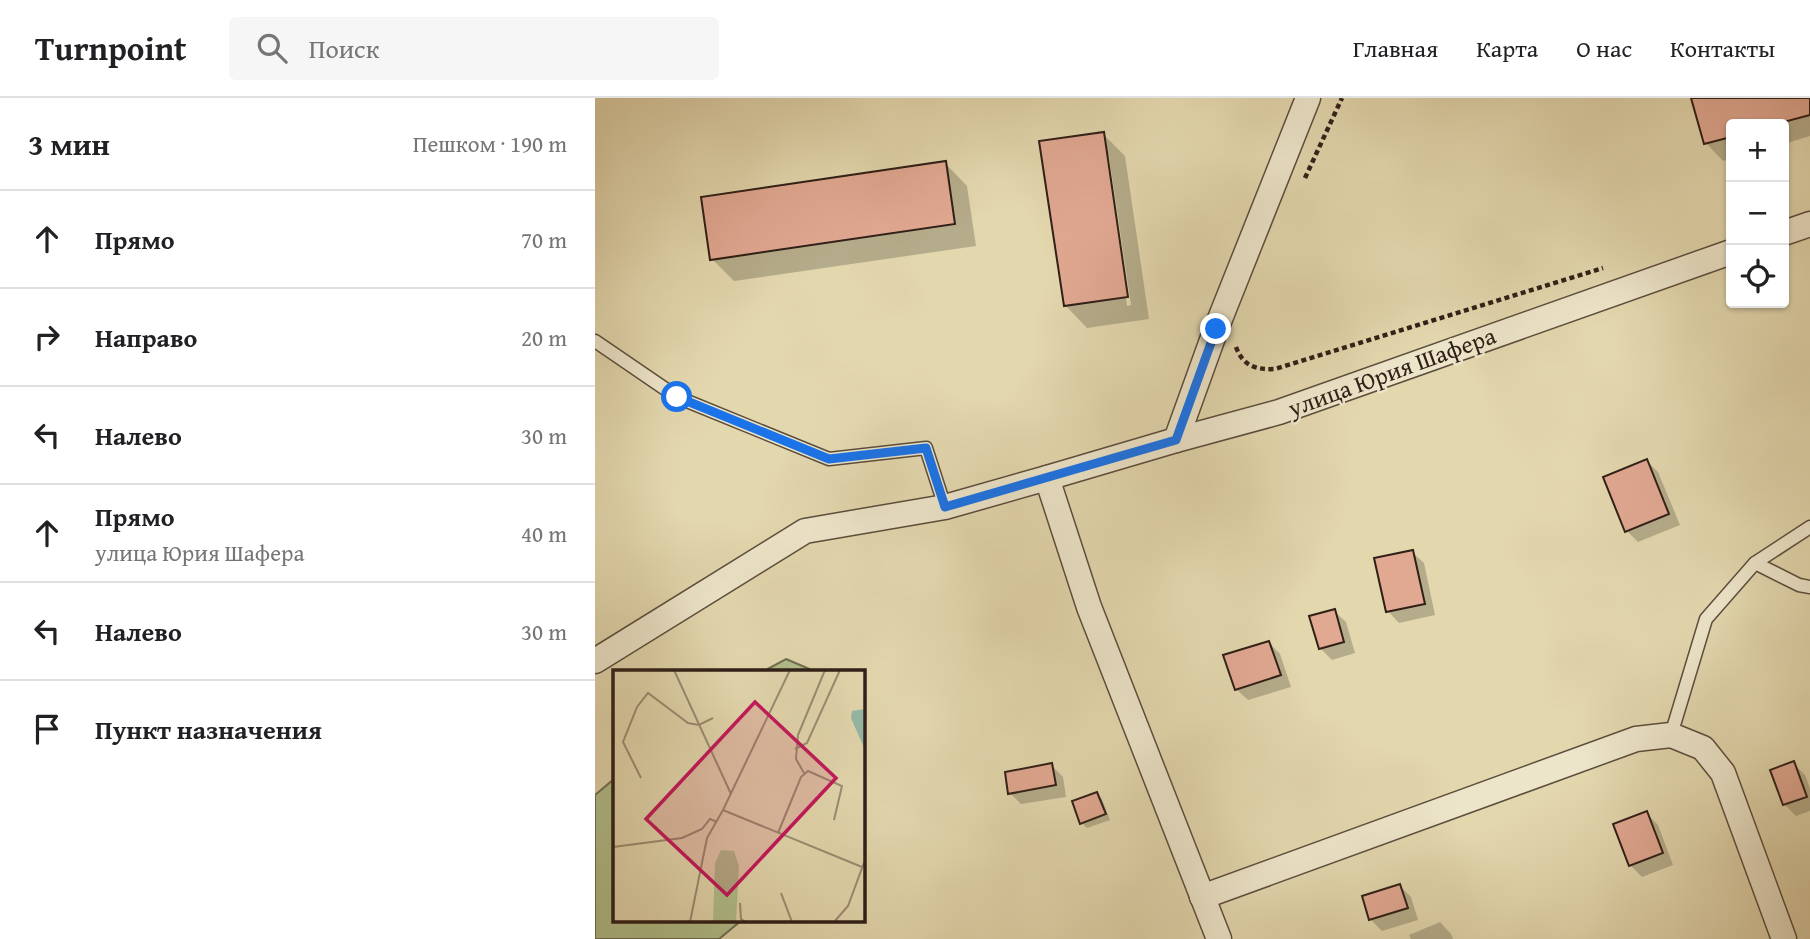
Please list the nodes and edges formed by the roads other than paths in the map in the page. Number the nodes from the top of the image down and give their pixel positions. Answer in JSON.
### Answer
{"nodes":[{"id":1,"x":1308,"y":98,"type":"edge"},
{"id":2,"x":1810,"y":224,"type":"edge"},
{"id":3,"x":1789,"y":231,"type":"edge"},
{"id":4,"x":1726,"y":254,"type":"edge"},
{"id":5,"x":595,"y":341,"type":"edge"},
{"id":6,"x":1176,"y":440,"type":"junction"},
{"id":7,"x":1047,"y":478,"type":"junction"},
{"id":8,"x":945,"y":507,"type":"junction"},
{"id":9,"x":1810,"y":527,"type":"edge"},
{"id":10,"x":1755,"y":563,"type":"junction"},
{"id":11,"x":1810,"y":587,"type":"edge"},
{"id":12,"x":595,"y":661,"type":"edge"},
{"id":13,"x":1671,"y":734,"type":"junction"},
{"id":14,"x":1202,"y":897,"type":"junction"},
{"id":15,"x":1219,"y":939,"type":"edge"},
{"id":16,"x":1784,"y":939,"type":"edge"}],
"edges":[{"from":1,"to":6,"type":"street"},
{"from":2,"to":3,"type":"street"},
{"from":4,"to":6,"type":"street","name":"улица Юрия Шафера"},
{"from":5,"to":8,"type":"lane"},
{"from":6,"to":7,"type":"street","name":"улица Юрия Шафера"},
{"from":7,"to":8,"type":"street","name":"улица Юрия Шафера"},
{"from":7,"to":14,"type":"street"},
{"from":8,"to":12,"type":"street","name":"улица Юрия Шафера"},
{"from":9,"to":10,"type":"lane"},
{"from":10,"to":11,"type":"lane"},
{"from":10,"to":13,"type":"lane"},
{"from":13,"to":14,"type":"street"},
{"from":13,"to":16,"type":"street"},
{"from":14,"to":15,"type":"street"}]}
